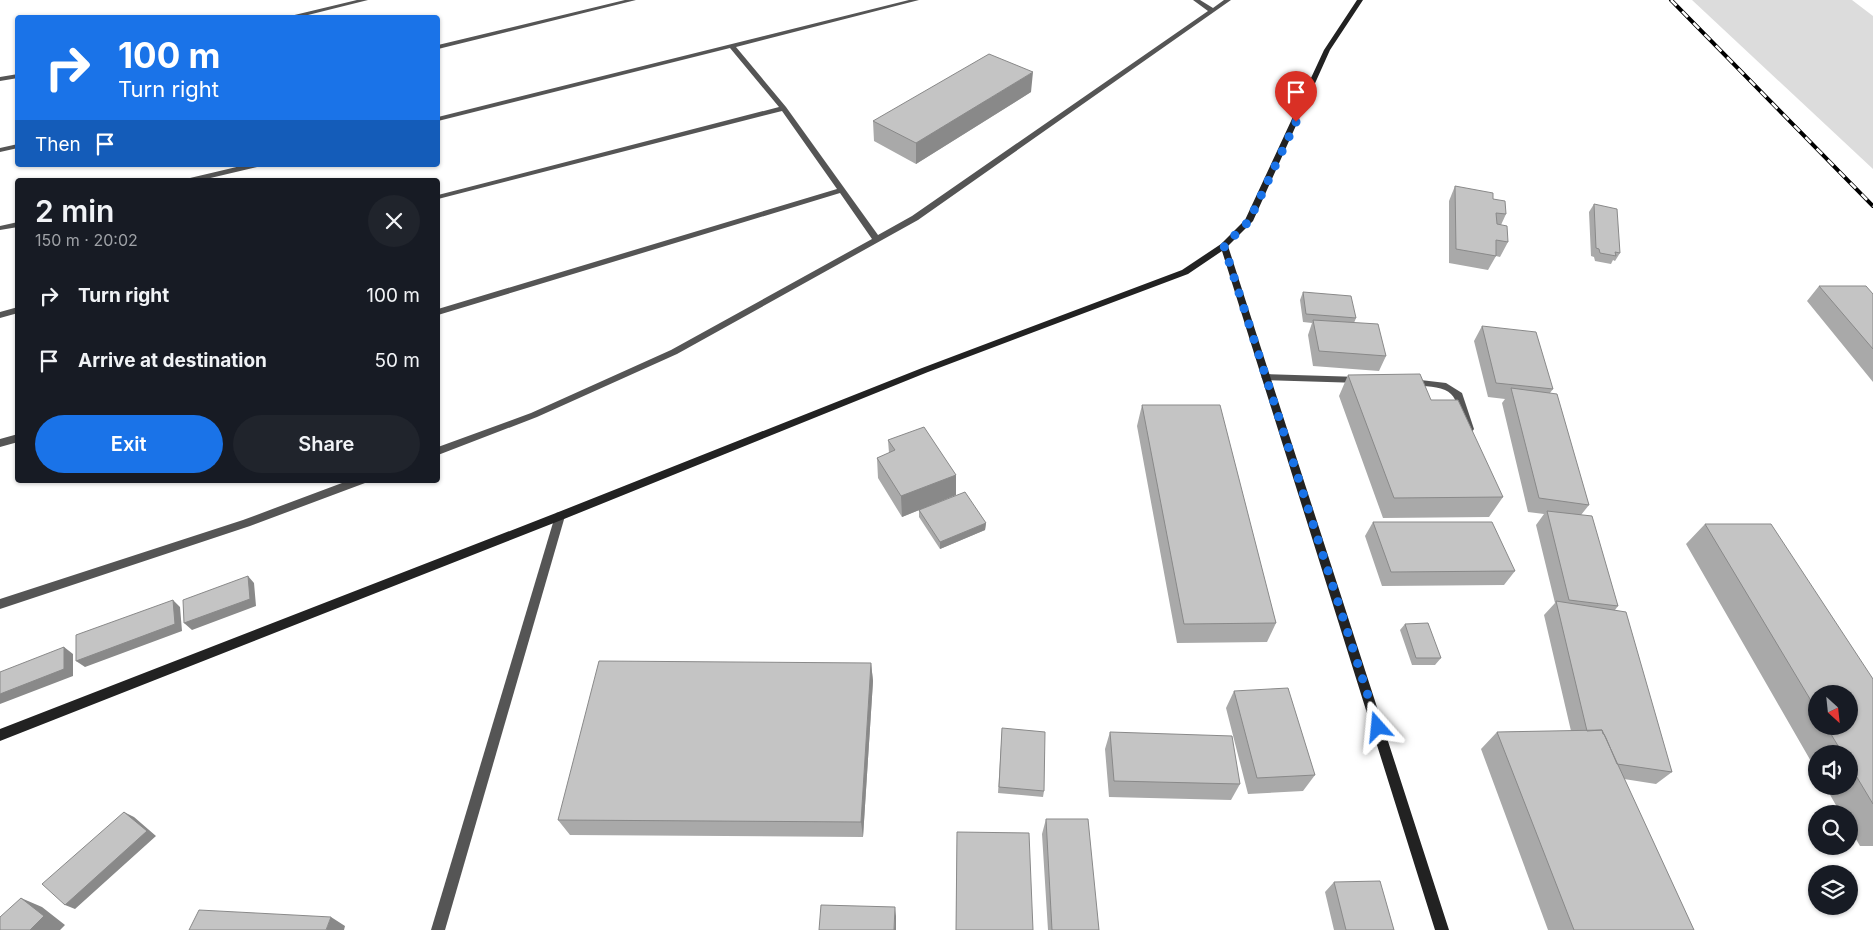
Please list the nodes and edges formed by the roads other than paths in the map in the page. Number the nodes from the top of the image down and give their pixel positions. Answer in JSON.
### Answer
{"nodes":[{"id":1,"x":366,"y":0,"type":"edge"},
{"id":2,"x":634,"y":0,"type":"edge"},
{"id":3,"x":916,"y":0,"type":"edge"},
{"id":4,"x":1196,"y":0,"type":"edge"},
{"id":5,"x":1228,"y":0,"type":"edge"},
{"id":6,"x":1360,"y":0,"type":"edge"},
{"id":7,"x":1213,"y":11,"type":"junction"},
{"id":8,"x":298,"y":15,"type":"edge"},
{"id":9,"x":732,"y":46,"type":"junction"},
{"id":10,"x":440,"y":47,"type":"edge"},
{"id":11,"x":15,"y":77,"type":"edge"},
{"id":12,"x":0,"y":80,"type":"edge"},
{"id":13,"x":784,"y":108,"type":"junction"},
{"id":14,"x":440,"y":119,"type":"edge"},
{"id":15,"x":15,"y":147,"type":"edge"},
{"id":16,"x":0,"y":150,"type":"edge"},
{"id":17,"x":246,"y":167,"type":"edge"},
{"id":18,"x":201,"y":178,"type":"edge"},
{"id":19,"x":842,"y":190,"type":"junction"},
{"id":20,"x":440,"y":196,"type":"edge"},
{"id":21,"x":15,"y":225,"type":"edge"},
{"id":22,"x":0,"y":228,"type":"edge"},
{"id":23,"x":876,"y":239,"type":"junction"},
{"id":24,"x":1224,"y":246,"type":"junction"},
{"id":25,"x":15,"y":311,"type":"edge"},
{"id":26,"x":440,"y":311,"type":"edge"},
{"id":27,"x":0,"y":315,"type":"edge"},
{"id":28,"x":1266,"y":377,"type":"junction"},
{"id":29,"x":1372,"y":381,"type":"edge"},
{"id":30,"x":1402,"y":382,"type":"edge"},
{"id":31,"x":1472,"y":438,"type":"edge"},
{"id":32,"x":15,"y":439,"type":"edge"},
{"id":33,"x":0,"y":443,"type":"edge"},
{"id":34,"x":440,"y":450,"type":"edge"},
{"id":35,"x":353,"y":483,"type":"edge"},
{"id":36,"x":560,"y":516,"type":"junction"},
{"id":37,"x":0,"y":604,"type":"edge"},
{"id":38,"x":0,"y":735,"type":"edge"},
{"id":39,"x":438,"y":930,"type":"edge"},
{"id":40,"x":1442,"y":930,"type":"edge"}],
"edges":[{"from":1,"to":8,"type":"street"},
{"from":2,"to":10,"type":"street"},
{"from":3,"to":9,"type":"street"},
{"from":4,"to":7,"type":"street"},
{"from":5,"to":7,"type":"street"},
{"from":6,"to":24,"type":"main road"},
{"from":7,"to":23,"type":"street"},
{"from":9,"to":13,"type":"street"},
{"from":9,"to":14,"type":"street"},
{"from":11,"to":12,"type":"street"},
{"from":13,"to":19,"type":"street"},
{"from":13,"to":20,"type":"street"},
{"from":15,"to":16,"type":"street"},
{"from":17,"to":18,"type":"street"},
{"from":19,"to":23,"type":"street"},
{"from":19,"to":26,"type":"street"},
{"from":21,"to":22,"type":"street"},
{"from":23,"to":34,"type":"street"},
{"from":24,"to":28,"type":"main road"},
{"from":24,"to":36,"type":"main road"},
{"from":25,"to":27,"type":"street"},
{"from":28,"to":29,"type":"street"},
{"from":28,"to":40,"type":"main road"},
{"from":30,"to":31,"type":"street"},
{"from":32,"to":33,"type":"street"},
{"from":35,"to":37,"type":"street"},
{"from":36,"to":38,"type":"main road"},
{"from":36,"to":39,"type":"street"}]}
